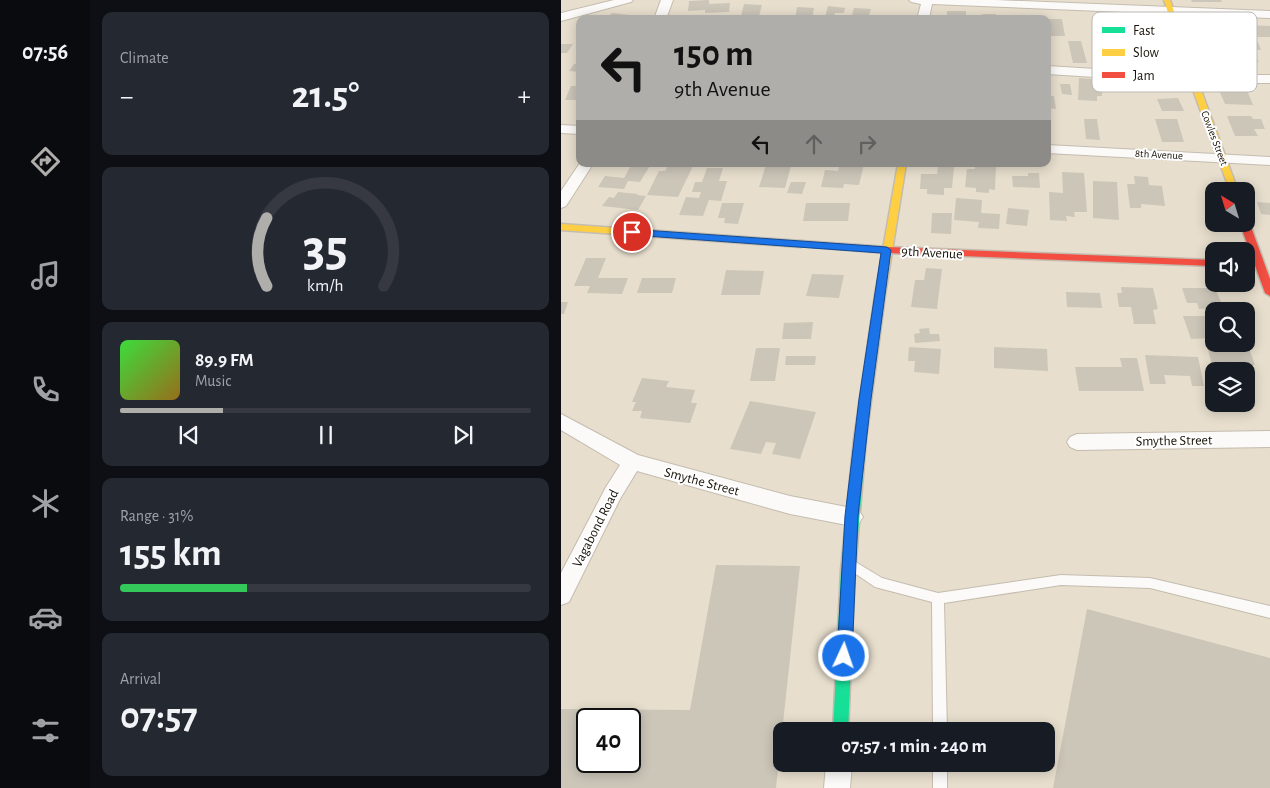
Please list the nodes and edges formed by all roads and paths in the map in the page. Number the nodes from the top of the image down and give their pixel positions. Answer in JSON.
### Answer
{"nodes":[{"id":1,"x":627,"y":0,"type":"edge"},
{"id":2,"x":667,"y":0,"type":"edge"},
{"id":3,"x":915,"y":0,"type":"edge"},
{"id":4,"x":927,"y":0,"type":"edge"},
{"id":5,"x":1167,"y":0,"type":"edge"},
{"id":6,"x":1171,"y":12,"type":"joint"},
{"id":7,"x":661,"y":15,"type":"edge"},
{"id":8,"x":924,"y":15,"type":"edge"},
{"id":9,"x":1257,"y":15,"type":"edge"},
{"id":10,"x":1270,"y":15,"type":"edge"},
{"id":11,"x":561,"y":17,"type":"edge"},
{"id":12,"x":1051,"y":70,"type":"edge"},
{"id":13,"x":1092,"y":73,"type":"edge"},
{"id":14,"x":1257,"y":79,"type":"edge"},
{"id":15,"x":1270,"y":79,"type":"edge"},
{"id":16,"x":1198,"y":92,"type":"edge"},
{"id":17,"x":561,"y":129,"type":"edge"},
{"id":18,"x":576,"y":130,"type":"edge"},
{"id":19,"x":1051,"y":149,"type":"edge"},
{"id":20,"x":1223,"y":158,"type":"junction"},
{"id":21,"x":1270,"y":161,"type":"edge"},
{"id":22,"x":584,"y":167,"type":"edge"},
{"id":23,"x":901,"y":167,"type":"edge"},
{"id":24,"x":1231,"y":182,"type":"edge"},
{"id":25,"x":561,"y":204,"type":"edge"},
{"id":26,"x":561,"y":227,"type":"edge"},
{"id":27,"x":1248,"y":232,"type":"edge"},
{"id":28,"x":887,"y":250,"type":"junction"},
{"id":29,"x":1205,"y":262,"type":"edge"},
{"id":30,"x":1258,"y":264,"type":"edge"},
{"id":31,"x":1270,"y":293,"type":"edge"},
{"id":32,"x":561,"y":421,"type":"edge"},
{"id":33,"x":1270,"y":439,"type":"edge"},
{"id":34,"x":1077,"y":442,"type":"dead end"},
{"id":35,"x":632,"y":462,"type":"junction"},
{"id":36,"x":852,"y":516,"type":"junction"},
{"id":37,"x":849,"y":563,"type":"junction"},
{"id":38,"x":561,"y":594,"type":"edge"},
{"id":39,"x":938,"y":598,"type":"junction"},
{"id":40,"x":1270,"y":612,"type":"edge"},
{"id":41,"x":840,"y":722,"type":"edge"},
{"id":42,"x":939,"y":722,"type":"edge"},
{"id":43,"x":838,"y":772,"type":"edge"},
{"id":44,"x":940,"y":772,"type":"edge"},
{"id":45,"x":837,"y":788,"type":"edge"},
{"id":46,"x":940,"y":788,"type":"edge"}],
"edges":[{"from":1,"to":11,"type":"street"},
{"from":2,"to":7,"type":"street"},
{"from":3,"to":4,"type":"street"},
{"from":4,"to":6,"type":"street"},
{"from":4,"to":8,"type":"street"},
{"from":5,"to":6,"type":"street","name":"Cowles Street"},
{"from":9,"to":10,"type":"street"},
{"from":12,"to":13,"type":"street"},
{"from":14,"to":15,"type":"street"},
{"from":16,"to":20,"type":"street","name":"Cowles Street"},
{"from":17,"to":18,"type":"street"},
{"from":19,"to":20,"type":"street","name":"8th Avenue"},
{"from":20,"to":21,"type":"street","name":"8th Avenue"},
{"from":20,"to":24,"type":"street","name":"Cowles Street"},
{"from":22,"to":25,"type":"street"},
{"from":23,"to":28,"type":"street"},
{"from":26,"to":28,"type":"street","name":"9th Avenue"},
{"from":27,"to":30,"type":"street"},
{"from":28,"to":29,"type":"street","name":"9th Avenue"},
{"from":28,"to":36,"type":"street"},
{"from":30,"to":31,"type":"street"},
{"from":32,"to":35,"type":"street","name":"Smythe Street"},
{"from":33,"to":34,"type":"street","name":"Smythe Street"},
{"from":35,"to":36,"type":"street","name":"Smythe Street"},
{"from":35,"to":38,"type":"street","name":"Vagabond Road"},
{"from":36,"to":37,"type":"street"},
{"from":37,"to":39,"type":"lane"},
{"from":37,"to":41,"type":"street"},
{"from":39,"to":40,"type":"lane"},
{"from":39,"to":42,"type":"lane"},
{"from":43,"to":45,"type":"street"},
{"from":44,"to":46,"type":"lane"}]}
